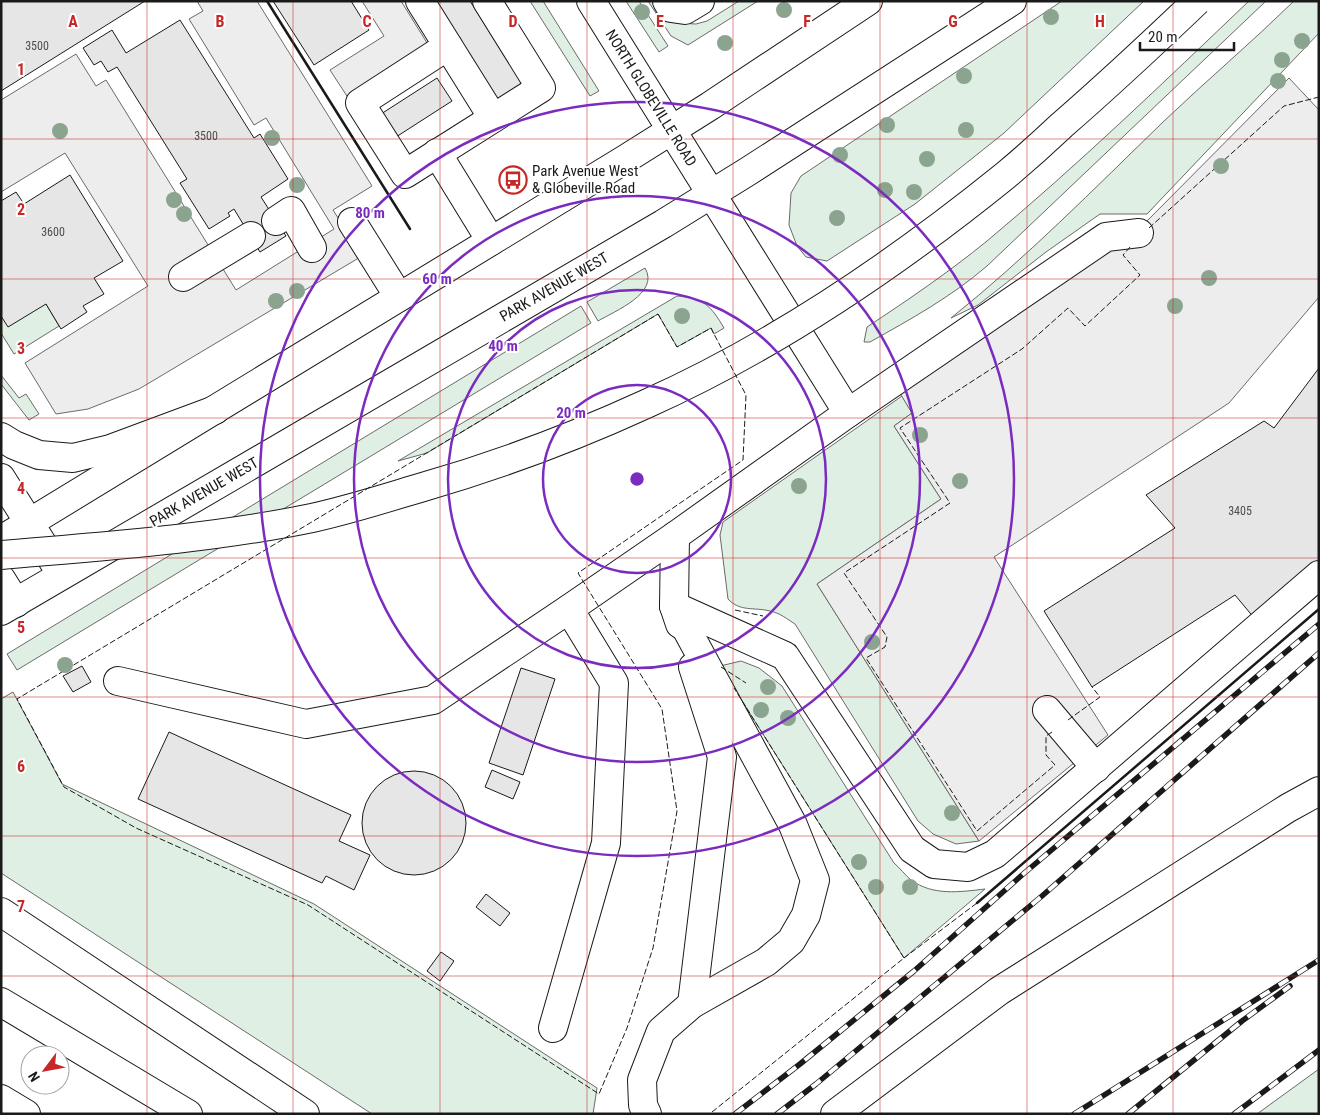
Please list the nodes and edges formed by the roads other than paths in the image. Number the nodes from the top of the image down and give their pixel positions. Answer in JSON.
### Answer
{"nodes":[{"id":1,"x":420,"y":1,"type":"edge"},
{"id":2,"x":487,"y":1,"type":"edge"},
{"id":3,"x":591,"y":1,"type":"edge"},
{"id":4,"x":667,"y":1,"type":"edge"},
{"id":5,"x":700,"y":1,"type":"edge"},
{"id":6,"x":868,"y":1,"type":"edge"},
{"id":7,"x":1012,"y":1,"type":"edge"},
{"id":8,"x":1198,"y":1,"type":"edge"},
{"id":9,"x":448,"y":46,"type":"junction"},
{"id":10,"x":493,"y":118,"type":"junction"},
{"id":11,"x":671,"y":130,"type":"junction"},
{"id":12,"x":438,"y":153,"type":"junction"},
{"id":13,"x":711,"y":194,"type":"junction"},
{"id":14,"x":276,"y":221,"type":"dead end"},
{"id":15,"x":352,"y":222,"type":"dead end"},
{"id":16,"x":1139,"y":233,"type":"dead end"},
{"id":17,"x":251,"y":236,"type":"dead end"},
{"id":18,"x":491,"y":241,"type":"junction"},
{"id":19,"x":312,"y":248,"type":"dead end"},
{"id":20,"x":183,"y":277,"type":"dead end"},
{"id":21,"x":399,"y":297,"type":"junction"},
{"id":22,"x":215,"y":410,"type":"junction"},
{"id":23,"x":848,"y":413,"type":"junction"},
{"id":24,"x":1,"y":437,"type":"edge"},
{"id":25,"x":1,"y":478,"type":"edge"},
{"id":26,"x":30,"y":524,"type":"junction"},
{"id":27,"x":675,"y":536,"type":"junction"},
{"id":28,"x":1,"y":540,"type":"edge"},
{"id":29,"x":1,"y":555,"type":"edge"},
{"id":30,"x":62,"y":575,"type":"junction"},
{"id":31,"x":1319,"y":575,"type":"edge"},
{"id":32,"x":1,"y":579,"type":"edge"},
{"id":33,"x":674,"y":606,"type":"junction"},
{"id":34,"x":8,"y":607,"type":"edge"},
{"id":35,"x":569,"y":609,"type":"junction"},
{"id":36,"x":118,"y":681,"type":"dead end"},
{"id":37,"x":1047,"y":710,"type":"dead end"},
{"id":38,"x":1096,"y":768,"type":"junction"},
{"id":39,"x":1319,"y":791,"type":"edge"},
{"id":40,"x":1,"y":912,"type":"edge"},
{"id":41,"x":1,"y":1002,"type":"edge"},
{"id":42,"x":692,"y":1004,"type":"junction"},
{"id":43,"x":553,"y":1028,"type":"dead end"},
{"id":44,"x":1,"y":1099,"type":"edge"},
{"id":45,"x":26,"y":1114,"type":"edge"},
{"id":46,"x":188,"y":1114,"type":"edge"},
{"id":47,"x":306,"y":1114,"type":"edge"},
{"id":48,"x":647,"y":1114,"type":"edge"},
{"id":49,"x":835,"y":1114,"type":"edge"}],
"edges":[{"from":1,"to":9,"type":"main road"},
{"from":2,"to":10,"type":"main road"},
{"from":3,"to":11,"type":"main road","name":"NORTH GLOBEVILLE ROAD"},
{"from":4,"to":5,"type":"main road"},
{"from":6,"to":11,"type":"main road"},
{"from":7,"to":13,"type":"main road","name":"PARK AVENUE WEST"},
{"from":8,"to":29,"type":"main road","bridge":true},
{"from":9,"to":10,"type":"main road"},
{"from":9,"to":12,"type":"main road"},
{"from":10,"to":12,"type":"main road"},
{"from":11,"to":13,"type":"main road","name":"NORTH GLOBEVILLE ROAD"},
{"from":11,"to":18,"type":"main road"},
{"from":12,"to":18,"type":"main road"},
{"from":13,"to":23,"type":"main road","name":"NORTH GLOBEVILLE ROAD"},
{"from":13,"to":30,"type":"main road","name":"PARK AVENUE WEST"},
{"from":14,"to":19,"type":"main road"},
{"from":15,"to":21,"type":"main road"},
{"from":16,"to":23,"type":"main road"},
{"from":17,"to":20,"type":"main road"},
{"from":18,"to":21,"type":"main road"},
{"from":21,"to":22,"type":"main road"},
{"from":22,"to":24,"type":"main road"},
{"from":22,"to":26,"type":"main road"},
{"from":23,"to":27,"type":"main road"},
{"from":25,"to":26,"type":"main road"},
{"from":26,"to":28,"type":"main road"},
{"from":26,"to":30,"type":"main road"},
{"from":27,"to":33,"type":"main road"},
{"from":27,"to":35,"type":"main road"},
{"from":30,"to":34,"type":"main road","name":"PARK AVENUE WEST"},
{"from":31,"to":38,"type":"main road"},
{"from":32,"to":34,"type":"main road"},
{"from":33,"to":38,"type":"main road"},
{"from":33,"to":42,"type":"main road"},
{"from":33,"to":42,"type":"main road"},
{"from":35,"to":36,"type":"main road"},
{"from":35,"to":43,"type":"main road"},
{"from":37,"to":38,"type":"main road"},
{"from":39,"to":49,"type":"main road"},
{"from":40,"to":47,"type":"main road"},
{"from":41,"to":46,"type":"main road"},
{"from":42,"to":48,"type":"main road"},
{"from":44,"to":45,"type":"main road"}]}
